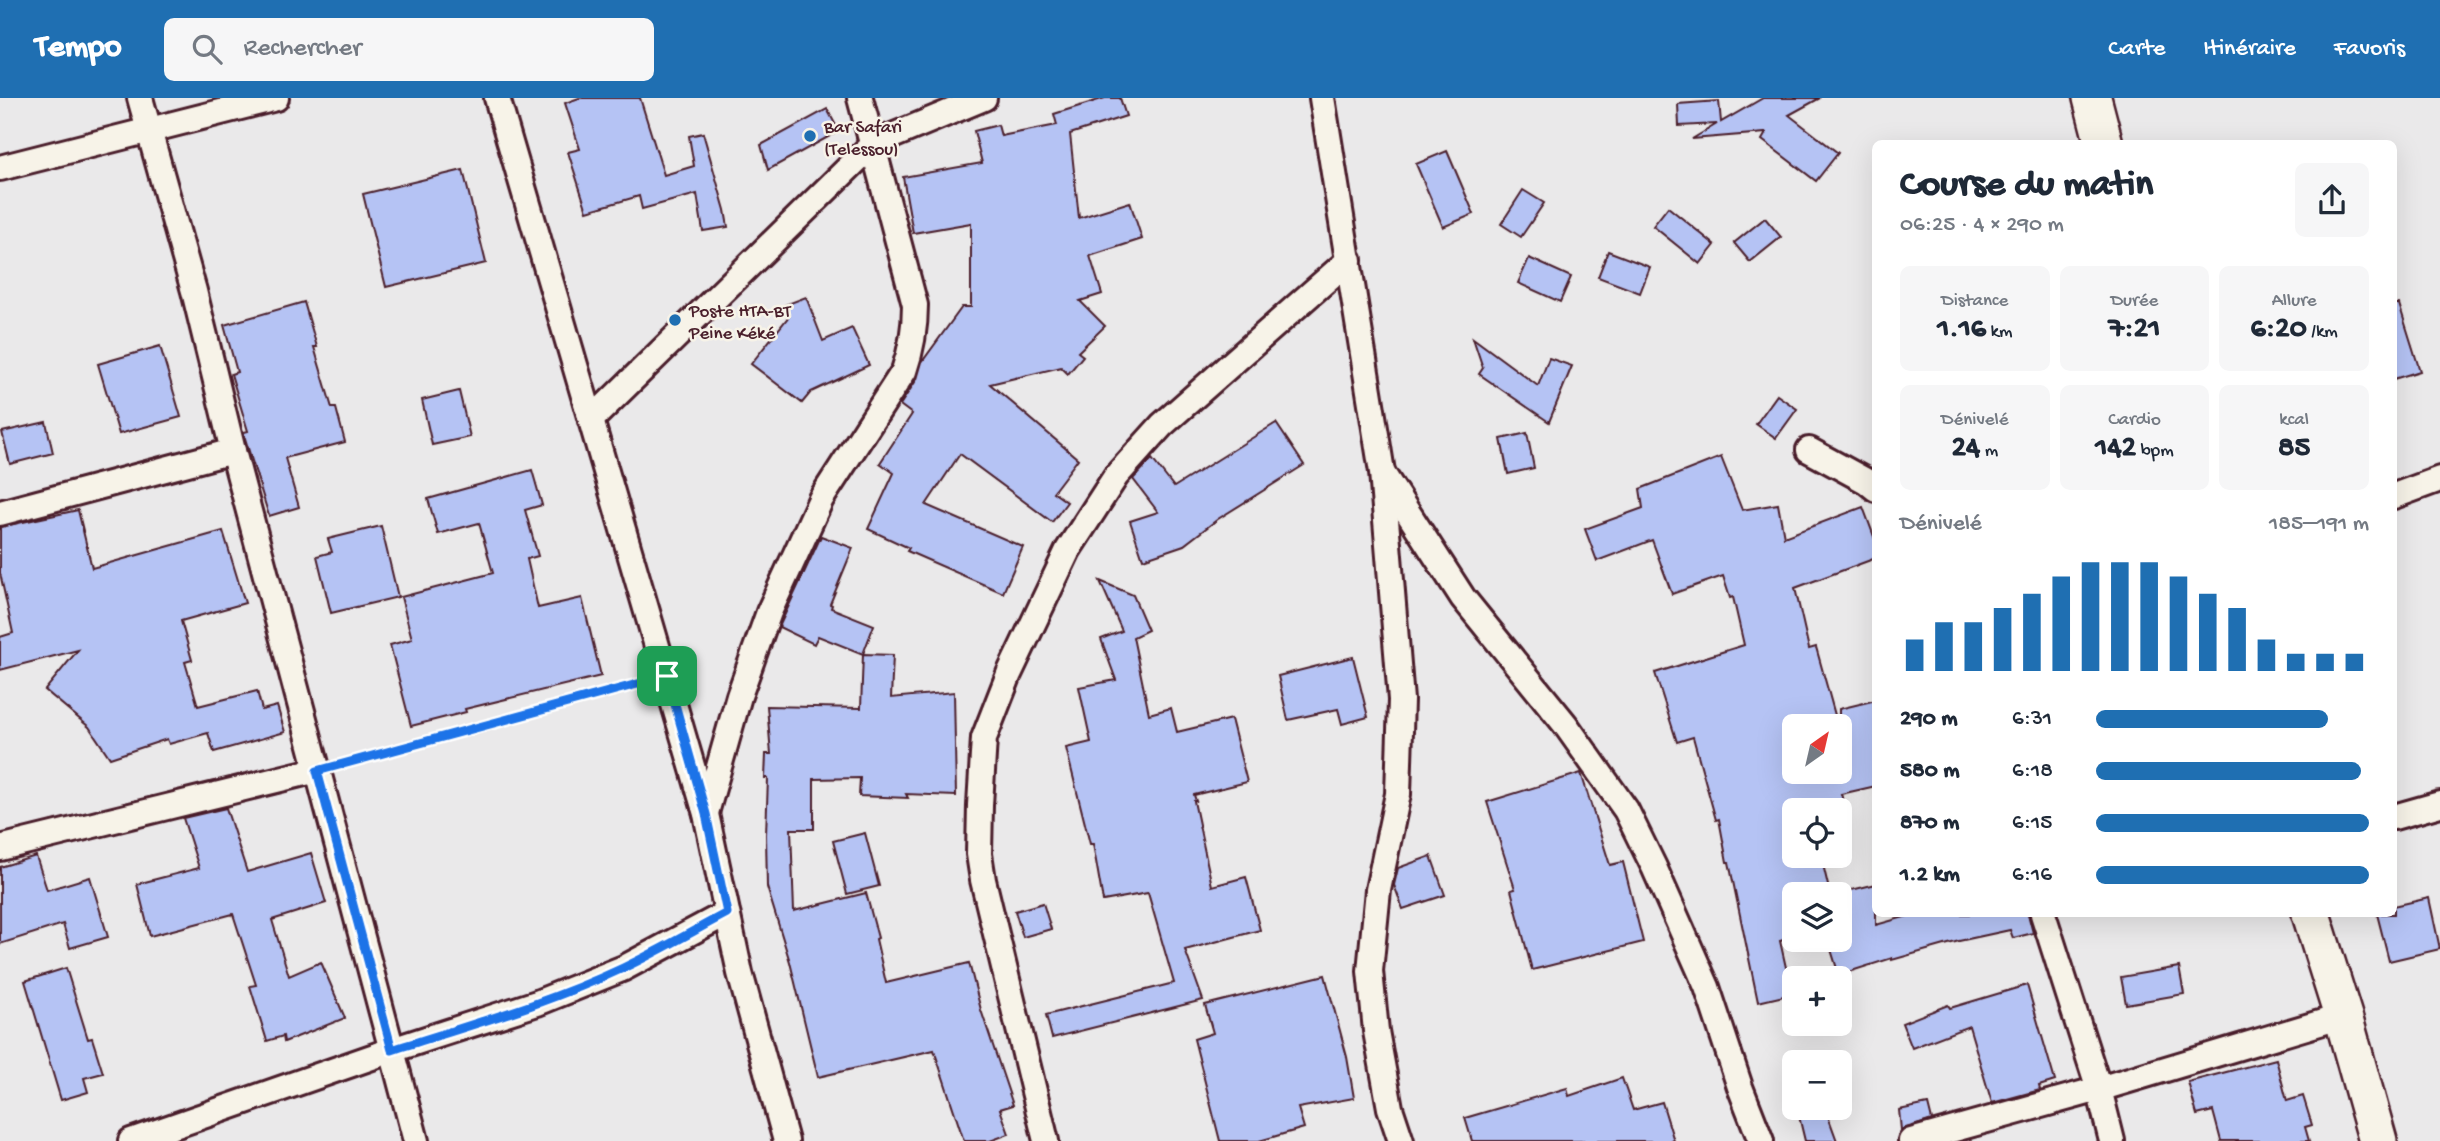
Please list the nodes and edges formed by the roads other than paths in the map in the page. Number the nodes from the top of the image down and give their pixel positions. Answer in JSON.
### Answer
{"nodes":[{"id":1,"x":140,"y":98,"type":"edge"},
{"id":2,"x":276,"y":98,"type":"edge"},
{"id":3,"x":497,"y":98,"type":"edge"},
{"id":4,"x":860,"y":98,"type":"edge"},
{"id":5,"x":984,"y":98,"type":"edge"},
{"id":6,"x":1322,"y":98,"type":"edge"},
{"id":7,"x":2092,"y":98,"type":"edge"},
{"id":8,"x":149,"y":129,"type":"junction"},
{"id":9,"x":2103,"y":140,"type":"edge"},
{"id":10,"x":873,"y":144,"type":"junction"},
{"id":11,"x":0,"y":168,"type":"edge"},
{"id":12,"x":1349,"y":260,"type":"junction"},
{"id":13,"x":591,"y":420,"type":"junction"},
{"id":14,"x":1809,"y":450,"type":"dead end"},
{"id":15,"x":233,"y":452,"type":"junction"},
{"id":16,"x":1382,"y":472,"type":"junction"},
{"id":17,"x":2440,"y":479,"type":"edge"},
{"id":18,"x":1872,"y":487,"type":"edge"},
{"id":19,"x":2397,"y":495,"type":"edge"},
{"id":20,"x":0,"y":513,"type":"edge"},
{"id":21,"x":317,"y":771,"type":"junction"},
{"id":22,"x":2440,"y":804,"type":"edge"},
{"id":23,"x":706,"y":814,"type":"junction"},
{"id":24,"x":2397,"y":816,"type":"edge"},
{"id":25,"x":0,"y":848,"type":"edge"},
{"id":26,"x":727,"y":913,"type":"junction"},
{"id":27,"x":2044,"y":917,"type":"edge"},
{"id":28,"x":2312,"y":917,"type":"edge"},
{"id":29,"x":2343,"y":1016,"type":"junction"},
{"id":30,"x":392,"y":1050,"type":"junction"},
{"id":31,"x":2099,"y":1089,"type":"junction"},
{"id":32,"x":131,"y":1141,"type":"edge"},
{"id":33,"x":416,"y":1141,"type":"edge"},
{"id":34,"x":786,"y":1141,"type":"edge"},
{"id":35,"x":1046,"y":1141,"type":"edge"},
{"id":36,"x":1401,"y":1141,"type":"edge"},
{"id":37,"x":1761,"y":1141,"type":"edge"},
{"id":38,"x":1911,"y":1141,"type":"edge"},
{"id":39,"x":2112,"y":1141,"type":"edge"},
{"id":40,"x":2378,"y":1141,"type":"edge"}],
"edges":[{"from":1,"to":8,"type":"street"},
{"from":2,"to":8,"type":"street"},
{"from":3,"to":13,"type":"street"},
{"from":4,"to":10,"type":"street"},
{"from":5,"to":10,"type":"street"},
{"from":6,"to":12,"type":"street"},
{"from":7,"to":9,"type":"street"},
{"from":8,"to":11,"type":"street"},
{"from":8,"to":15,"type":"street"},
{"from":10,"to":13,"type":"street"},
{"from":10,"to":23,"type":"street"},
{"from":12,"to":16,"type":"street"},
{"from":12,"to":35,"type":"street"},
{"from":13,"to":23,"type":"street"},
{"from":14,"to":18,"type":"street"},
{"from":15,"to":20,"type":"street"},
{"from":15,"to":21,"type":"street"},
{"from":16,"to":36,"type":"street"},
{"from":16,"to":37,"type":"street"},
{"from":17,"to":19,"type":"street"},
{"from":21,"to":25,"type":"street"},
{"from":21,"to":30,"type":"street"},
{"from":22,"to":24,"type":"street"},
{"from":23,"to":26,"type":"street"},
{"from":26,"to":30,"type":"street"},
{"from":26,"to":34,"type":"street"},
{"from":27,"to":31,"type":"street"},
{"from":28,"to":29,"type":"street"},
{"from":29,"to":31,"type":"street"},
{"from":29,"to":40,"type":"street"},
{"from":30,"to":32,"type":"street"},
{"from":30,"to":33,"type":"street"},
{"from":31,"to":38,"type":"street"},
{"from":31,"to":39,"type":"street"}]}
